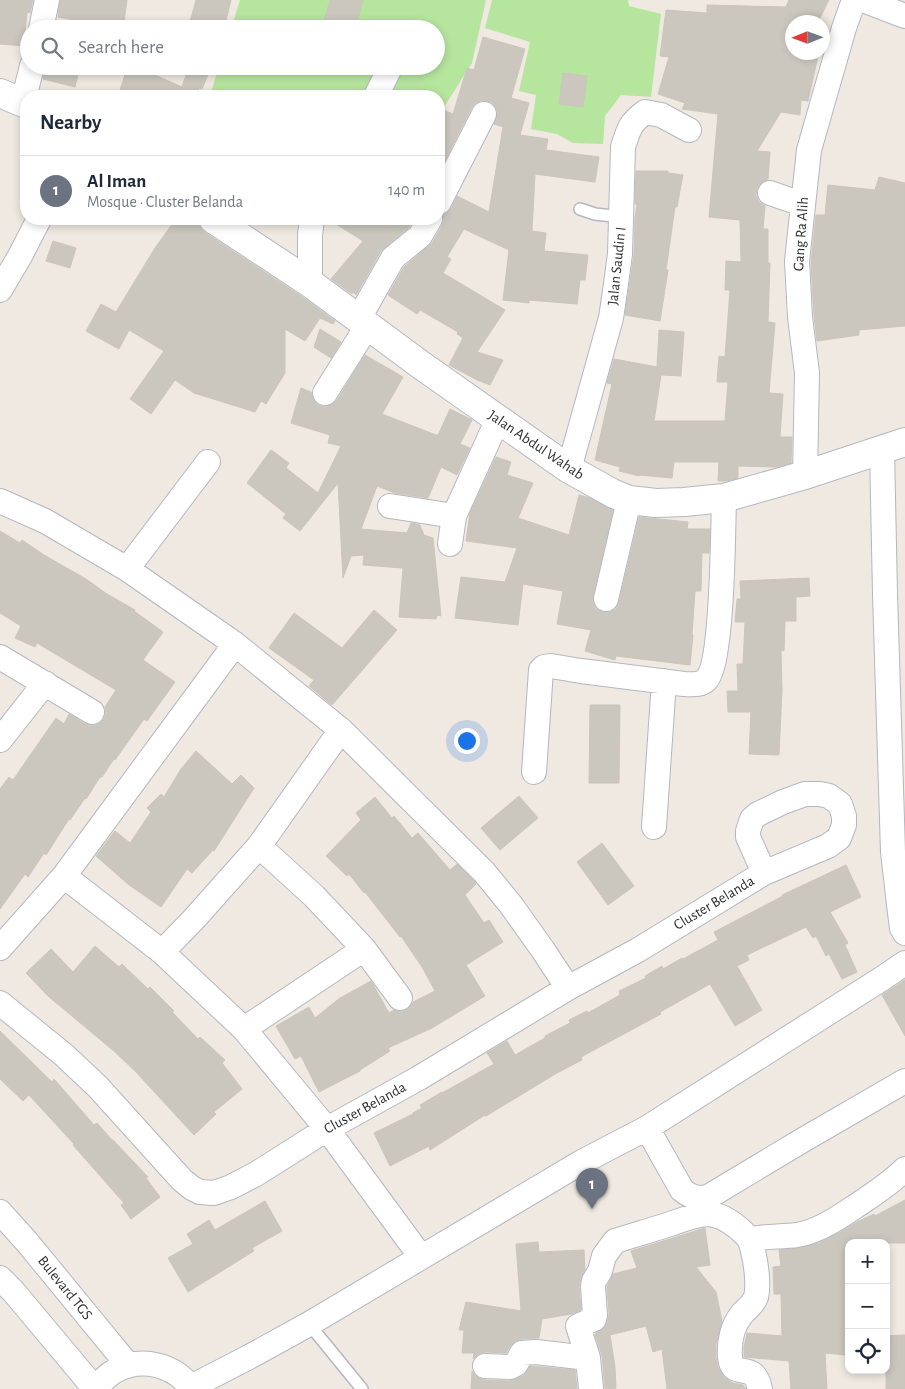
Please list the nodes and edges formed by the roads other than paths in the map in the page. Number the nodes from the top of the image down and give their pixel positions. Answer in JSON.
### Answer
{"nodes":[{"id":1,"x":47,"y":0,"type":"edge"},
{"id":2,"x":854,"y":0,"type":"edge"},
{"id":3,"x":863,"y":0,"type":"edge"},
{"id":4,"x":905,"y":16,"type":"edge"},
{"id":5,"x":43,"y":20,"type":"edge"},
{"id":6,"x":28,"y":75,"type":"edge"},
{"id":7,"x":386,"y":75,"type":"edge"},
{"id":8,"x":21,"y":90,"type":"edge"},
{"id":9,"x":379,"y":90,"type":"edge"},
{"id":10,"x":484,"y":114,"type":"dead end"},
{"id":11,"x":689,"y":130,"type":"dead end"},
{"id":12,"x":445,"y":190,"type":"edge"},
{"id":13,"x":770,"y":192,"type":"dead end"},
{"id":14,"x":802,"y":204,"type":"junction"},
{"id":15,"x":580,"y":209,"type":"dead end"},
{"id":16,"x":622,"y":217,"type":"junction"},
{"id":17,"x":36,"y":225,"type":"edge"},
{"id":18,"x":222,"y":225,"type":"edge"},
{"id":19,"x":311,"y":225,"type":"edge"},
{"id":20,"x":426,"y":225,"type":"edge"},
{"id":21,"x":310,"y":283,"type":"junction"},
{"id":22,"x":0,"y":290,"type":"edge"},
{"id":23,"x":364,"y":322,"type":"junction"},
{"id":24,"x":325,"y":393,"type":"dead end"},
{"id":25,"x":498,"y":420,"type":"junction"},
{"id":26,"x":893,"y":445,"type":"edge"},
{"id":27,"x":208,"y":462,"type":"dead end"},
{"id":28,"x":569,"y":469,"type":"junction"},
{"id":29,"x":805,"y":475,"type":"junction"},
{"id":30,"x":724,"y":498,"type":"junction"},
{"id":31,"x":629,"y":500,"type":"junction"},
{"id":32,"x":0,"y":501,"type":"edge"},
{"id":33,"x":390,"y":506,"type":"dead end"},
{"id":34,"x":454,"y":516,"type":"junction"},
{"id":35,"x":450,"y":544,"type":"dead end"},
{"id":36,"x":127,"y":569,"type":"junction"},
{"id":37,"x":606,"y":599,"type":"dead end"},
{"id":38,"x":235,"y":644,"type":"junction"},
{"id":39,"x":0,"y":657,"type":"edge"},
{"id":40,"x":664,"y":681,"type":"junction"},
{"id":41,"x":45,"y":683,"type":"junction"},
{"id":42,"x":92,"y":712,"type":"dead end"},
{"id":43,"x":341,"y":730,"type":"junction"},
{"id":44,"x":0,"y":740,"type":"edge"},
{"id":45,"x":534,"y":772,"type":"dead end"},
{"id":46,"x":654,"y":827,"type":"dead end"},
{"id":47,"x":260,"y":846,"type":"junction"},
{"id":48,"x":764,"y":873,"type":"dead end"},
{"id":49,"x":64,"y":876,"type":"junction"},
{"id":50,"x":905,"y":933,"type":"edge"},
{"id":51,"x":0,"y":948,"type":"edge"},
{"id":52,"x":364,"y":949,"type":"junction"},
{"id":53,"x":162,"y":952,"type":"junction"},
{"id":54,"x":905,"y":963,"type":"edge"},
{"id":55,"x":568,"y":988,"type":"junction"},
{"id":56,"x":400,"y":998,"type":"dead end"},
{"id":57,"x":0,"y":1003,"type":"edge"},
{"id":58,"x":244,"y":1029,"type":"junction"},
{"id":59,"x":905,"y":1081,"type":"edge"},
{"id":60,"x":647,"y":1128,"type":"junction"},
{"id":61,"x":327,"y":1129,"type":"junction"},
{"id":62,"x":905,"y":1170,"type":"edge"},
{"id":63,"x":0,"y":1212,"type":"edge"},
{"id":64,"x":750,"y":1239,"type":"junction"},
{"id":65,"x":421,"y":1257,"type":"junction"},
{"id":66,"x":0,"y":1278,"type":"edge"},
{"id":67,"x":309,"y":1324,"type":"junction"},
{"id":68,"x":588,"y":1358,"type":"junction"},
{"id":69,"x":128,"y":1365,"type":"junction"},
{"id":70,"x":485,"y":1366,"type":"dead end"},
{"id":71,"x":192,"y":1388,"type":"edge"},
{"id":72,"x":95,"y":1389,"type":"edge"},
{"id":73,"x":362,"y":1389,"type":"edge"},
{"id":74,"x":591,"y":1389,"type":"edge"},
{"id":75,"x":760,"y":1389,"type":"edge"}],
"edges":[{"from":1,"to":5,"type":"street"},
{"from":2,"to":14,"type":"street","name":"Gang Ra Alih"},
{"from":3,"to":4,"type":"street"},
{"from":6,"to":8,"type":"street"},
{"from":7,"to":9,"type":"street"},
{"from":10,"to":12,"type":"street"},
{"from":11,"to":16,"type":"street","name":"Jalan Saudin I"},
{"from":13,"to":14,"type":"street"},
{"from":14,"to":29,"type":"street","name":"Gang Ra Alih"},
{"from":15,"to":16,"type":"lane"},
{"from":16,"to":28,"type":"street","name":"Jalan Saudin I"},
{"from":17,"to":22,"type":"street"},
{"from":18,"to":21,"type":"street","name":"Jalan Abdul Wahab"},
{"from":19,"to":21,"type":"street"},
{"from":20,"to":23,"type":"street"},
{"from":21,"to":23,"type":"street","name":"Jalan Abdul Wahab"},
{"from":23,"to":24,"type":"street"},
{"from":23,"to":25,"type":"street","name":"Jalan Abdul Wahab"},
{"from":25,"to":28,"type":"street","name":"Jalan Abdul Wahab"},
{"from":25,"to":34,"type":"street"},
{"from":26,"to":29,"type":"street","name":"Jalan Abdul Wahab"},
{"from":26,"to":50,"type":"street"},
{"from":27,"to":36,"type":"street"},
{"from":28,"to":31,"type":"street","name":"Jalan Abdul Wahab"},
{"from":29,"to":30,"type":"street","name":"Jalan Abdul Wahab"},
{"from":30,"to":31,"type":"street","name":"Jalan Abdul Wahab"},
{"from":30,"to":40,"type":"street"},
{"from":31,"to":37,"type":"street"},
{"from":32,"to":36,"type":"street"},
{"from":33,"to":34,"type":"street"},
{"from":34,"to":35,"type":"street"},
{"from":36,"to":38,"type":"street"},
{"from":38,"to":43,"type":"street"},
{"from":38,"to":49,"type":"street"},
{"from":39,"to":41,"type":"street"},
{"from":40,"to":45,"type":"street"},
{"from":40,"to":46,"type":"street"},
{"from":41,"to":42,"type":"street"},
{"from":41,"to":44,"type":"street"},
{"from":43,"to":47,"type":"street"},
{"from":43,"to":55,"type":"street"},
{"from":47,"to":52,"type":"street"},
{"from":47,"to":53,"type":"street"},
{"from":48,"to":55,"type":"street","name":"Cluster Belanda"},
{"from":49,"to":51,"type":"street"},
{"from":49,"to":53,"type":"street"},
{"from":52,"to":56,"type":"street"},
{"from":52,"to":58,"type":"street"},
{"from":53,"to":58,"type":"street"},
{"from":54,"to":60,"type":"street"},
{"from":55,"to":61,"type":"street","name":"Cluster Belanda"},
{"from":57,"to":61,"type":"street","name":"Cluster Belanda"},
{"from":58,"to":61,"type":"street"},
{"from":59,"to":60,"type":"street"},
{"from":60,"to":65,"type":"street"},
{"from":61,"to":65,"type":"street"},
{"from":62,"to":64,"type":"street"},
{"from":63,"to":69,"type":"street","name":"Bulevard TGS"},
{"from":64,"to":68,"type":"street"},
{"from":64,"to":75,"type":"street"},
{"from":65,"to":67,"type":"street"},
{"from":66,"to":72,"type":"street"},
{"from":67,"to":71,"type":"street"},
{"from":67,"to":73,"type":"lane"},
{"from":68,"to":70,"type":"street"},
{"from":68,"to":74,"type":"street"},
{"from":69,"to":71,"type":"street"},
{"from":69,"to":72,"type":"street"}]}
